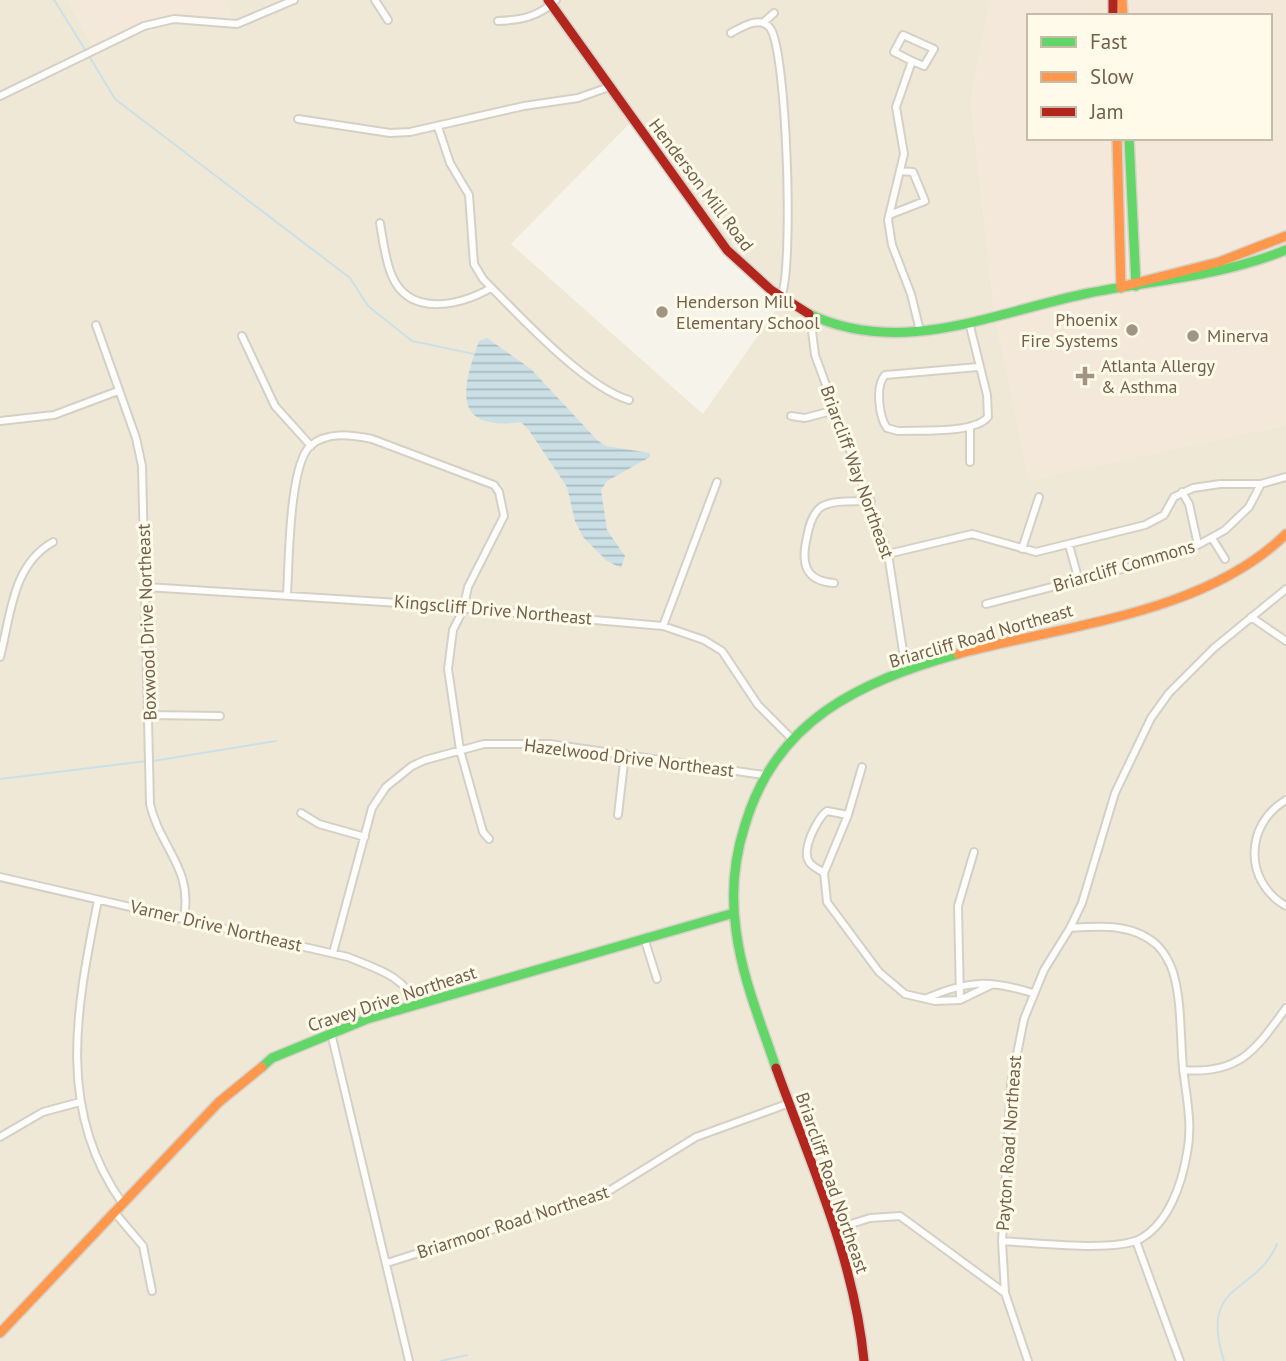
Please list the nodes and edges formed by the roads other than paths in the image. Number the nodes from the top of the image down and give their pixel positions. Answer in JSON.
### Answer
{"nodes":[{"id":1,"x":294,"y":0,"type":"edge"},
{"id":2,"x":375,"y":0,"type":"edge"},
{"id":3,"x":552,"y":1,"type":"edge"},
{"id":4,"x":774,"y":13,"type":"dead end"},
{"id":5,"x":388,"y":20,"type":"dead end"},
{"id":6,"x":498,"y":20,"type":"dead end"},
{"id":7,"x":763,"y":23,"type":"junction"},
{"id":8,"x":731,"y":33,"type":"dead end"},
{"id":9,"x":912,"y":61,"type":"junction"},
{"id":10,"x":609,"y":87,"type":"junction"},
{"id":11,"x":0,"y":96,"type":"edge"},
{"id":12,"x":298,"y":119,"type":"dead end"},
{"id":13,"x":438,"y":127,"type":"junction"},
{"id":14,"x":1117,"y":140,"type":"edge"},
{"id":15,"x":1129,"y":140,"type":"edge"},
{"id":16,"x":900,"y":171,"type":"junction"},
{"id":17,"x":889,"y":215,"type":"junction"},
{"id":18,"x":380,"y":223,"type":"dead end"},
{"id":19,"x":1286,"y":236,"type":"edge"},
{"id":20,"x":1286,"y":250,"type":"edge"},
{"id":21,"x":1136,"y":284,"type":"junction"},
{"id":22,"x":491,"y":288,"type":"junction"},
{"id":23,"x":1121,"y":288,"type":"junction"},
{"id":24,"x":781,"y":296,"type":"junction"},
{"id":25,"x":810,"y":315,"type":"junction"},
{"id":26,"x":969,"y":322,"type":"junction"},
{"id":27,"x":96,"y":325,"type":"dead end"},
{"id":28,"x":920,"y":331,"type":"junction"},
{"id":29,"x":242,"y":336,"type":"dead end"},
{"id":30,"x":978,"y":368,"type":"junction"},
{"id":31,"x":872,"y":378,"type":"dead end"},
{"id":32,"x":881,"y":380,"type":"junction"},
{"id":33,"x":118,"y":391,"type":"junction"},
{"id":34,"x":629,"y":400,"type":"dead end"},
{"id":35,"x":835,"y":410,"type":"junction"},
{"id":36,"x":791,"y":416,"type":"dead end"},
{"id":37,"x":0,"y":421,"type":"edge"},
{"id":38,"x":970,"y":427,"type":"junction"},
{"id":39,"x":311,"y":446,"type":"junction"},
{"id":40,"x":970,"y":462,"type":"dead end"},
{"id":41,"x":1286,"y":477,"type":"edge"},
{"id":42,"x":716,"y":482,"type":"dead end"},
{"id":43,"x":1261,"y":484,"type":"junction"},
{"id":44,"x":1182,"y":492,"type":"junction"},
{"id":45,"x":1039,"y":497,"type":"dead end"},
{"id":46,"x":871,"y":501,"type":"junction"},
{"id":47,"x":1286,"y":534,"type":"edge"},
{"id":48,"x":1212,"y":538,"type":"junction"},
{"id":49,"x":53,"y":542,"type":"dead end"},
{"id":50,"x":1069,"y":545,"type":"junction"},
{"id":51,"x":1198,"y":545,"type":"junction"},
{"id":52,"x":1021,"y":549,"type":"junction"},
{"id":53,"x":888,"y":554,"type":"junction"},
{"id":54,"x":1224,"y":559,"type":"dead end"},
{"id":55,"x":1079,"y":581,"type":"junction"},
{"id":56,"x":834,"y":583,"type":"dead end"},
{"id":57,"x":146,"y":587,"type":"junction"},
{"id":58,"x":1286,"y":589,"type":"edge"},
{"id":59,"x":287,"y":594,"type":"junction"},
{"id":60,"x":986,"y":604,"type":"dead end"},
{"id":61,"x":463,"y":610,"type":"junction"},
{"id":62,"x":1251,"y":617,"type":"junction"},
{"id":63,"x":663,"y":626,"type":"junction"},
{"id":64,"x":1286,"y":640,"type":"edge"},
{"id":65,"x":0,"y":657,"type":"edge"},
{"id":66,"x":906,"y":671,"type":"junction"},
{"id":67,"x":150,"y":715,"type":"junction"},
{"id":68,"x":220,"y":716,"type":"dead end"},
{"id":69,"x":790,"y":738,"type":"junction"},
{"id":70,"x":460,"y":750,"type":"junction"},
{"id":71,"x":625,"y":754,"type":"junction"},
{"id":72,"x":862,"y":767,"type":"dead end"},
{"id":73,"x":765,"y":775,"type":"junction"},
{"id":74,"x":1286,"y":800,"type":"edge"},
{"id":75,"x":301,"y":813,"type":"dead end"},
{"id":76,"x":618,"y":815,"type":"dead end"},
{"id":77,"x":848,"y":815,"type":"junction"},
{"id":78,"x":365,"y":837,"type":"junction"},
{"id":79,"x":489,"y":839,"type":"dead end"},
{"id":80,"x":974,"y":852,"type":"dead end"},
{"id":81,"x":824,"y":873,"type":"junction"},
{"id":82,"x":0,"y":877,"type":"edge"},
{"id":83,"x":98,"y":900,"type":"junction"},
{"id":84,"x":1286,"y":906,"type":"edge"},
{"id":85,"x":734,"y":913,"type":"junction"},
{"id":86,"x":184,"y":917,"type":"junction"},
{"id":87,"x":1070,"y":928,"type":"junction"},
{"id":88,"x":645,"y":937,"type":"junction"},
{"id":89,"x":333,"y":953,"type":"junction"},
{"id":90,"x":657,"y":979,"type":"dead end"},
{"id":91,"x":960,"y":984,"type":"junction"},
{"id":92,"x":990,"y":985,"type":"junction"},
{"id":93,"x":1033,"y":993,"type":"junction"},
{"id":94,"x":925,"y":999,"type":"junction"},
{"id":95,"x":960,"y":1000,"type":"junction"},
{"id":96,"x":415,"y":1005,"type":"junction"},
{"id":97,"x":1286,"y":1008,"type":"edge"},
{"id":98,"x":331,"y":1032,"type":"junction"},
{"id":99,"x":1183,"y":1070,"type":"junction"},
{"id":100,"x":80,"y":1102,"type":"junction"},
{"id":101,"x":787,"y":1104,"type":"junction"},
{"id":102,"x":0,"y":1137,"type":"edge"},
{"id":103,"x":123,"y":1204,"type":"junction"},
{"id":104,"x":115,"y":1213,"type":"junction"},
{"id":105,"x":835,"y":1229,"type":"junction"},
{"id":106,"x":1002,"y":1241,"type":"junction"},
{"id":107,"x":1136,"y":1241,"type":"junction"},
{"id":108,"x":387,"y":1263,"type":"junction"},
{"id":109,"x":152,"y":1291,"type":"dead end"},
{"id":110,"x":1005,"y":1293,"type":"junction"},
{"id":111,"x":0,"y":1333,"type":"edge"},
{"id":112,"x":409,"y":1361,"type":"edge"},
{"id":113,"x":864,"y":1361,"type":"edge"},
{"id":114,"x":1028,"y":1361,"type":"edge"},
{"id":115,"x":1180,"y":1361,"type":"edge"}],
"edges":[{"from":1,"to":11,"type":"street"},
{"from":2,"to":5,"type":"street"},
{"from":3,"to":6,"type":"street"},
{"from":3,"to":10,"type":"street","name":"Henderson Mill Road"},
{"from":4,"to":7,"type":"street"},
{"from":7,"to":8,"type":"street"},
{"from":7,"to":24,"type":"street"},
{"from":9,"to":9,"type":"street"},
{"from":9,"to":16,"type":"street"},
{"from":10,"to":13,"type":"street"},
{"from":10,"to":24,"type":"street","name":"Henderson Mill Road"},
{"from":12,"to":13,"type":"street"},
{"from":13,"to":22,"type":"street"},
{"from":14,"to":23,"type":"street"},
{"from":15,"to":21,"type":"street"},
{"from":16,"to":17,"type":"street"},
{"from":16,"to":17,"type":"street"},
{"from":17,"to":28,"type":"street"},
{"from":18,"to":22,"type":"street"},
{"from":19,"to":21,"type":"street","name":"Henderson Mill Road"},
{"from":20,"to":21,"type":"street","name":"Henderson Mill Road"},
{"from":21,"to":23,"type":"street","name":"Henderson Mill Road"},
{"from":22,"to":34,"type":"street"},
{"from":23,"to":26,"type":"street","name":"Henderson Mill Road"},
{"from":24,"to":25,"type":"street","name":"Henderson Mill Road"},
{"from":25,"to":28,"type":"street","name":"Henderson Mill Road"},
{"from":25,"to":35,"type":"street","name":"Briarcliff Way Northeast"},
{"from":26,"to":28,"type":"street","name":"Henderson Mill Road"},
{"from":26,"to":30,"type":"street"},
{"from":27,"to":33,"type":"street","name":"Boxwood Drive Northeast"},
{"from":29,"to":39,"type":"street"},
{"from":30,"to":32,"type":"street"},
{"from":30,"to":38,"type":"street"},
{"from":31,"to":32,"type":"street"},
{"from":32,"to":38,"type":"street"},
{"from":33,"to":37,"type":"street"},
{"from":33,"to":57,"type":"street","name":"Boxwood Drive Northeast"},
{"from":35,"to":36,"type":"street"},
{"from":35,"to":46,"type":"street","name":"Briarcliff Way Northeast"},
{"from":38,"to":40,"type":"street"},
{"from":39,"to":59,"type":"street"},
{"from":39,"to":61,"type":"street"},
{"from":41,"to":43,"type":"street"},
{"from":42,"to":63,"type":"street"},
{"from":43,"to":44,"type":"street","name":"Briarcliff Commons"},
{"from":43,"to":48,"type":"street","name":"Briarcliff Commons"},
{"from":44,"to":50,"type":"street","name":"Briarcliff Commons"},
{"from":44,"to":51,"type":"street"},
{"from":45,"to":52,"type":"street"},
{"from":46,"to":53,"type":"street","name":"Briarcliff Way Northeast"},
{"from":46,"to":56,"type":"street"},
{"from":47,"to":66,"type":"street","name":"Briarcliff Road Northeast"},
{"from":48,"to":51,"type":"street","name":"Briarcliff Commons"},
{"from":48,"to":54,"type":"street"},
{"from":49,"to":65,"type":"street"},
{"from":50,"to":52,"type":"street","name":"Briarcliff Commons"},
{"from":50,"to":55,"type":"street"},
{"from":51,"to":55,"type":"street","name":"Briarcliff Commons"},
{"from":52,"to":53,"type":"street","name":"Briarcliff Commons"},
{"from":53,"to":66,"type":"street","name":"Briarcliff Way Northeast"},
{"from":55,"to":60,"type":"street","name":"Briarcliff Commons"},
{"from":57,"to":59,"type":"street","name":"Kingscliff Drive Northeast"},
{"from":57,"to":67,"type":"street","name":"Boxwood Drive Northeast"},
{"from":58,"to":62,"type":"street","name":"Payton Road Northeast"},
{"from":59,"to":61,"type":"street","name":"Kingscliff Drive Northeast"},
{"from":61,"to":63,"type":"street","name":"Kingscliff Drive Northeast"},
{"from":61,"to":70,"type":"street"},
{"from":62,"to":64,"type":"street"},
{"from":62,"to":87,"type":"street","name":"Payton Road Northeast"},
{"from":63,"to":69,"type":"street","name":"Kingscliff Drive Northeast"},
{"from":66,"to":69,"type":"street","name":"Briarcliff Road Northeast"},
{"from":67,"to":68,"type":"street"},
{"from":67,"to":86,"type":"street","name":"Boxwood Drive Northeast"},
{"from":69,"to":73,"type":"street","name":"Briarcliff Road Northeast"},
{"from":70,"to":71,"type":"street","name":"Hazelwood Drive Northeast"},
{"from":70,"to":78,"type":"street","name":"Hazelwood Drive Northeast"},
{"from":70,"to":79,"type":"street"},
{"from":71,"to":73,"type":"street","name":"Hazelwood Drive Northeast"},
{"from":71,"to":76,"type":"street"},
{"from":72,"to":77,"type":"street"},
{"from":73,"to":85,"type":"street","name":"Briarcliff Road Northeast"},
{"from":74,"to":84,"type":"street"},
{"from":75,"to":78,"type":"street"},
{"from":77,"to":81,"type":"street"},
{"from":77,"to":81,"type":"street"},
{"from":78,"to":89,"type":"street","name":"Hazelwood Drive Northeast"},
{"from":80,"to":91,"type":"street"},
{"from":81,"to":94,"type":"street"},
{"from":82,"to":83,"type":"street","name":"Varner Drive Northeast"},
{"from":83,"to":86,"type":"street","name":"Varner Drive Northeast"},
{"from":83,"to":100,"type":"street"},
{"from":85,"to":88,"type":"street","name":"Cravey Drive Northeast"},
{"from":85,"to":101,"type":"street","name":"Briarcliff Road Northeast"},
{"from":86,"to":89,"type":"street","name":"Varner Drive Northeast"},
{"from":87,"to":93,"type":"street","name":"Payton Road Northeast"},
{"from":87,"to":99,"type":"street"},
{"from":88,"to":90,"type":"street"},
{"from":88,"to":96,"type":"street","name":"Cravey Drive Northeast"},
{"from":89,"to":96,"type":"street","name":"Varner Drive Northeast"},
{"from":91,"to":92,"type":"street"},
{"from":91,"to":94,"type":"street"},
{"from":91,"to":95,"type":"street"},
{"from":92,"to":93,"type":"street"},
{"from":92,"to":95,"type":"street"},
{"from":93,"to":106,"type":"street","name":"Payton Road Northeast"},
{"from":94,"to":95,"type":"street"},
{"from":96,"to":98,"type":"street","name":"Cravey Drive Northeast"},
{"from":97,"to":99,"type":"street"},
{"from":98,"to":103,"type":"street","name":"Cravey Drive Northeast"},
{"from":98,"to":108,"type":"street"},
{"from":99,"to":107,"type":"street"},
{"from":100,"to":102,"type":"street"},
{"from":100,"to":103,"type":"street"},
{"from":101,"to":105,"type":"street","name":"Briarcliff Road Northeast"},
{"from":101,"to":108,"type":"street","name":"Briarmoor Road Northeast"},
{"from":103,"to":104,"type":"street","name":"Cravey Drive Northeast"},
{"from":104,"to":109,"type":"street"},
{"from":104,"to":111,"type":"street","name":"Cravey Drive Northeast"},
{"from":105,"to":110,"type":"street"},
{"from":105,"to":113,"type":"street","name":"Briarcliff Road Northeast"},
{"from":106,"to":107,"type":"street"},
{"from":106,"to":110,"type":"street","name":"Payton Road Northeast"},
{"from":107,"to":115,"type":"street"},
{"from":108,"to":112,"type":"street"},
{"from":110,"to":114,"type":"street","name":"Payton Road Northeast"}]}
